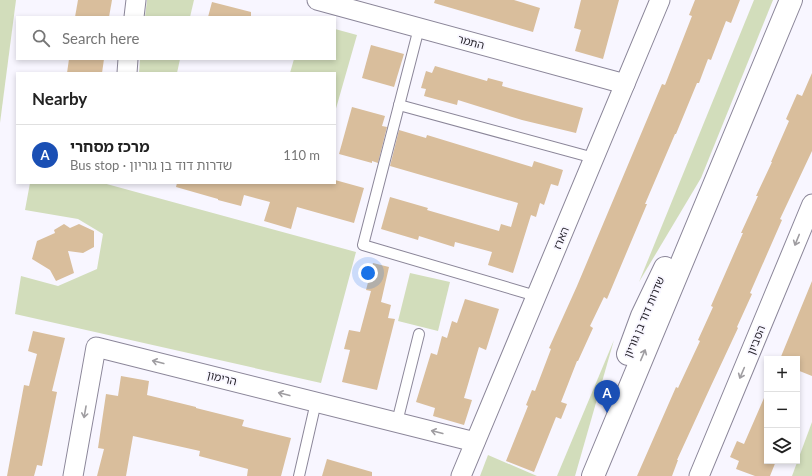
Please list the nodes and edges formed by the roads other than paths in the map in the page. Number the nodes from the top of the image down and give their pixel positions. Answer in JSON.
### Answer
{"nodes":[{"id":1,"x":136,"y":0,"type":"edge"},
{"id":2,"x":316,"y":0,"type":"edge"},
{"id":3,"x":660,"y":0,"type":"edge"},
{"id":4,"x":791,"y":0,"type":"edge"},
{"id":5,"x":134,"y":16,"type":"edge"},
{"id":6,"x":418,"y":28,"type":"junction"},
{"id":7,"x":128,"y":60,"type":"edge"},
{"id":8,"x":127,"y":72,"type":"edge"},
{"id":9,"x":625,"y":84,"type":"junction"},
{"id":10,"x":399,"y":105,"type":"junction"},
{"id":11,"x":594,"y":158,"type":"junction"},
{"id":12,"x":812,"y":204,"type":"edge"},
{"id":13,"x":536,"y":296,"type":"junction"},
{"id":14,"x":419,"y":334,"type":"dead end"},
{"id":15,"x":316,"y":402,"type":"junction"},
{"id":16,"x":398,"y":422,"type":"junction"},
{"id":17,"x":475,"y":442,"type":"junction"},
{"id":18,"x":594,"y":472,"type":"edge"},
{"id":19,"x":73,"y":476,"type":"edge"},
{"id":20,"x":299,"y":476,"type":"edge"},
{"id":21,"x":461,"y":476,"type":"edge"},
{"id":22,"x":699,"y":476,"type":"edge"}],
"edges":[{"from":1,"to":5,"type":"street"},
{"from":2,"to":6,"type":"street","name":"התמר"},
{"from":3,"to":9,"type":"street","name":"הארז"},
{"from":4,"to":18,"type":"street","name":"שדרות דוד בן גוריון"},
{"from":6,"to":9,"type":"street","name":"התמר"},
{"from":6,"to":10,"type":"lane"},
{"from":7,"to":8,"type":"street"},
{"from":9,"to":11,"type":"street","name":"הארז"},
{"from":10,"to":11,"type":"lane"},
{"from":10,"to":13,"type":"lane"},
{"from":11,"to":13,"type":"street","name":"הארז"},
{"from":12,"to":22,"type":"street","name":"הסביון","one_way":true},
{"from":13,"to":17,"type":"street","name":"הארז"},
{"from":14,"to":16,"type":"lane"},
{"from":15,"to":16,"type":"street","name":"הרימון"},
{"from":15,"to":19,"type":"street","name":"הרימון","one_way":true},
{"from":15,"to":20,"type":"lane"},
{"from":17,"to":16,"type":"street","name":"הרימון","one_way":true},
{"from":17,"to":21,"type":"street","name":"הארז"}]}
